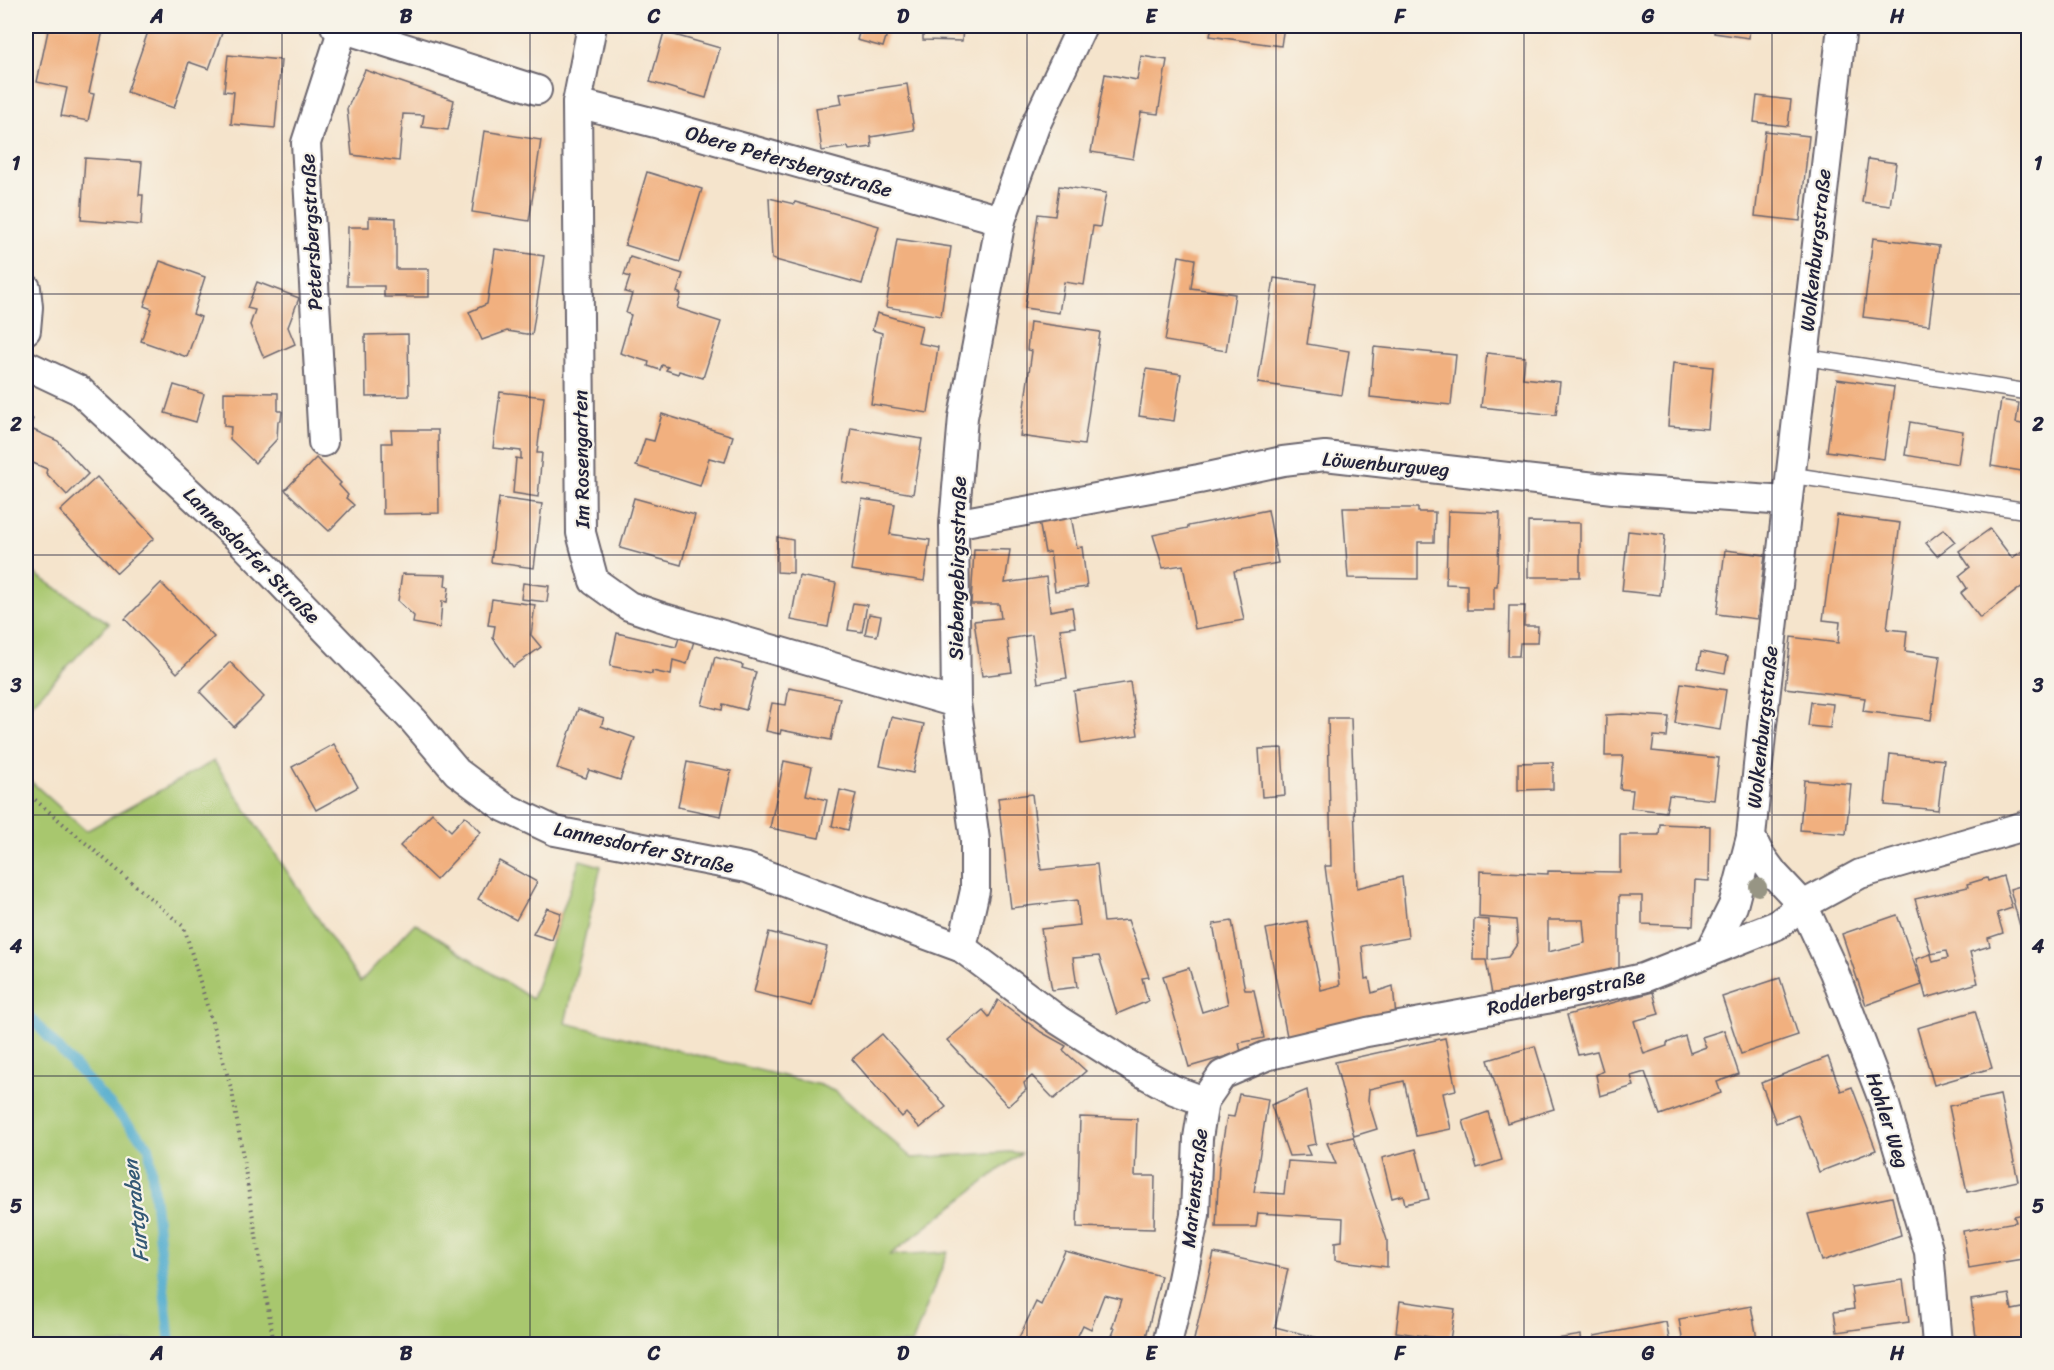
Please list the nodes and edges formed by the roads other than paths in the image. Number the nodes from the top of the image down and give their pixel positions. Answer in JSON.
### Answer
{"nodes":[{"id":1,"x":592,"y":26,"type":"edge"},
{"id":2,"x":1082,"y":26,"type":"edge"},
{"id":3,"x":1842,"y":26,"type":"edge"},
{"id":4,"x":339,"y":27,"type":"edge"},
{"id":5,"x":537,"y":90,"type":"dead end"},
{"id":6,"x":577,"y":103,"type":"junction"},
{"id":7,"x":1001,"y":220,"type":"junction"},
{"id":8,"x":26,"y":288,"type":"edge"},
{"id":9,"x":26,"y":330,"type":"edge"},
{"id":10,"x":1803,"y":357,"type":"junction"},
{"id":11,"x":26,"y":365,"type":"edge"},
{"id":12,"x":2028,"y":392,"type":"edge"},
{"id":13,"x":323,"y":442,"type":"dead end"},
{"id":14,"x":1788,"y":488,"type":"junction"},
{"id":15,"x":2028,"y":511,"type":"edge"},
{"id":16,"x":954,"y":524,"type":"junction"},
{"id":17,"x":956,"y":703,"type":"junction"},
{"id":18,"x":2028,"y":825,"type":"edge"},
{"id":19,"x":1751,"y":837,"type":"junction"},
{"id":20,"x":1803,"y":905,"type":"junction"},
{"id":21,"x":962,"y":948,"type":"junction"},
{"id":22,"x":1711,"y":950,"type":"junction"},
{"id":23,"x":1204,"y":1101,"type":"junction"},
{"id":24,"x":1167,"y":1344,"type":"edge"},
{"id":25,"x":1937,"y":1344,"type":"edge"}],
"edges":[{"from":1,"to":6,"type":"street","name":"Im Rosengarten"},
{"from":2,"to":7,"type":"street","name":"Siebengebirgsstraße"},
{"from":3,"to":10,"type":"street","name":"Wolkenburgstraße"},
{"from":4,"to":5,"type":"street","name":"Petersbergstraße"},
{"from":4,"to":13,"type":"street","name":"Petersbergstraße"},
{"from":6,"to":7,"type":"street","name":"Obere Petersbergstraße"},
{"from":6,"to":17,"type":"street","name":"Im Rosengarten"},
{"from":7,"to":16,"type":"street","name":"Siebengebirgsstraße"},
{"from":8,"to":9,"type":"street"},
{"from":10,"to":12,"type":"lane"},
{"from":10,"to":14,"type":"street","name":"Wolkenburgstraße"},
{"from":11,"to":21,"type":"street","name":"Lannesdorfer Straße"},
{"from":14,"to":15,"type":"lane"},
{"from":14,"to":16,"type":"street","name":"Löwenburgweg"},
{"from":14,"to":19,"type":"street","name":"Wolkenburgstraße"},
{"from":16,"to":17,"type":"street","name":"Siebengebirgsstraße"},
{"from":17,"to":21,"type":"street","name":"Siebengebirgsstraße"},
{"from":18,"to":20,"type":"street","name":"Rodderbergstraße"},
{"from":19,"to":20,"type":"street","name":"Wolkenburgstraße"},
{"from":19,"to":22,"type":"street","name":"Wolkenburgstraße"},
{"from":20,"to":22,"type":"street","name":"Rodderbergstraße"},
{"from":20,"to":25,"type":"street","name":"Hohler Weg"},
{"from":21,"to":23,"type":"street","name":"Lannesdorfer Straße"},
{"from":22,"to":23,"type":"street","name":"Rodderbergstraße"},
{"from":23,"to":24,"type":"street","name":"Marienstraße"}]}
